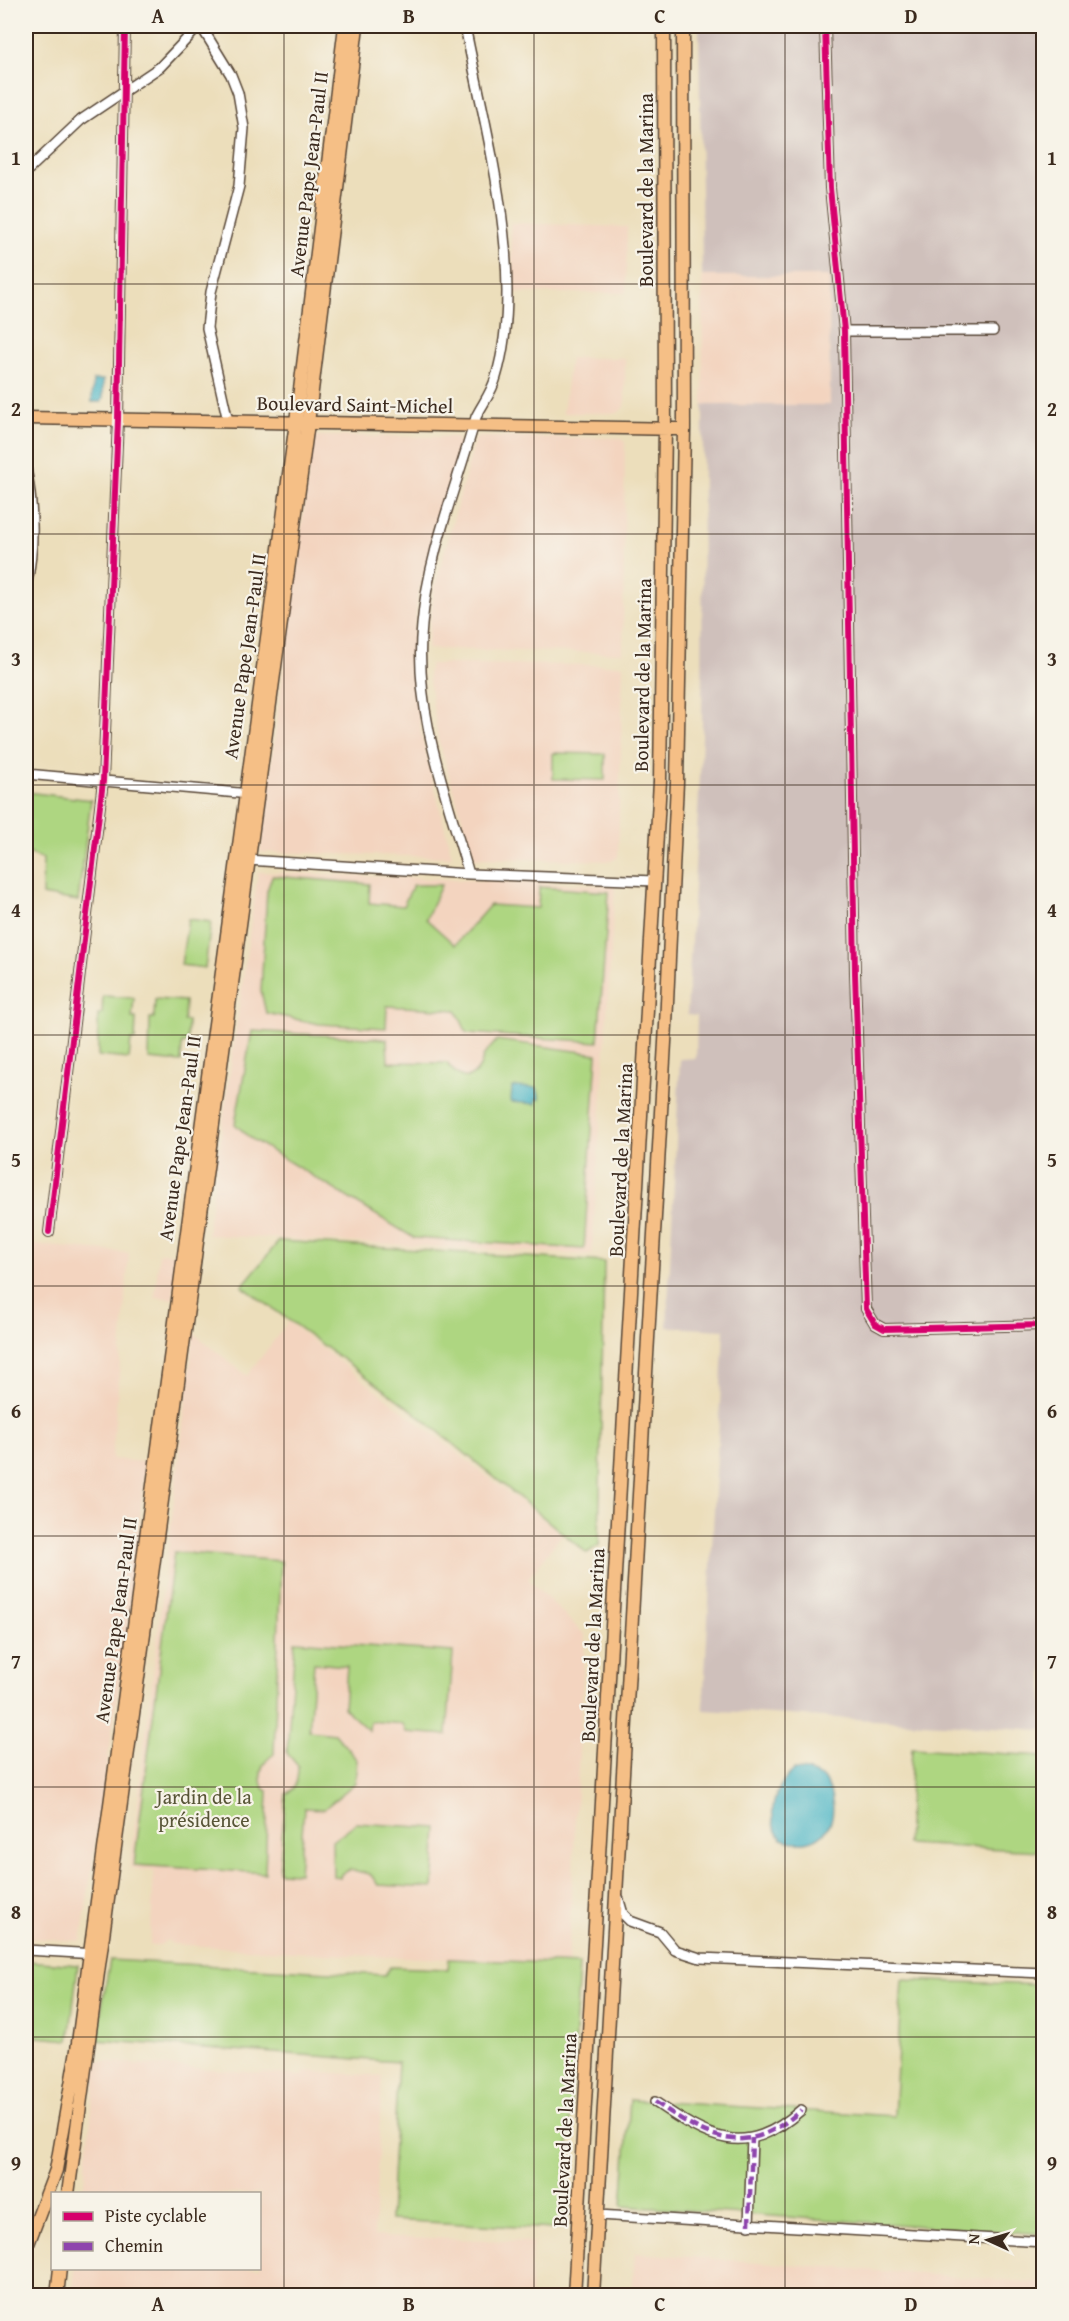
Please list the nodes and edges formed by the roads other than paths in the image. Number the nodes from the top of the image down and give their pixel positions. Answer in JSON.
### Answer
{"nodes":[{"id":1,"x":125,"y":26,"type":"edge"},
{"id":2,"x":200,"y":26,"type":"edge"},
{"id":3,"x":345,"y":26,"type":"edge"},
{"id":4,"x":357,"y":26,"type":"edge"},
{"id":5,"x":465,"y":26,"type":"edge"},
{"id":6,"x":664,"y":26,"type":"edge"},
{"id":7,"x":682,"y":26,"type":"edge"},
{"id":8,"x":825,"y":26,"type":"edge"},
{"id":9,"x":665,"y":87,"type":"junction"},
{"id":10,"x":683,"y":87,"type":"junction"},
{"id":11,"x":124,"y":92,"type":"junction"},
{"id":12,"x":26,"y":172,"type":"edge"},
{"id":13,"x":844,"y":331,"type":"junction"},
{"id":14,"x":993,"y":331,"type":"dead end"},
{"id":15,"x":26,"y":418,"type":"edge"},
{"id":16,"x":118,"y":420,"type":"junction"},
{"id":17,"x":228,"y":421,"type":"junction"},
{"id":18,"x":302,"y":422,"type":"junction"},
{"id":19,"x":474,"y":425,"type":"junction"},
{"id":20,"x":665,"y":428,"type":"junction"},
{"id":21,"x":684,"y":429,"type":"junction"},
{"id":22,"x":26,"y":468,"type":"edge"},
{"id":23,"x":26,"y":587,"type":"edge"},
{"id":24,"x":26,"y":774,"type":"edge"},
{"id":25,"x":103,"y":781,"type":"junction"},
{"id":26,"x":250,"y":794,"type":"junction"},
{"id":27,"x":247,"y":860,"type":"junction"},
{"id":28,"x":469,"y":874,"type":"junction"},
{"id":29,"x":655,"y":881,"type":"junction"},
{"id":30,"x":49,"y":1232,"type":"dead end"},
{"id":31,"x":1044,"y":1325,"type":"edge"},
{"id":32,"x":178,"y":1339,"type":"junction"},
{"id":33,"x":615,"y":1590,"type":"junction"},
{"id":34,"x":632,"y":1594,"type":"junction"},
{"id":35,"x":612,"y":1635,"type":"junction"},
{"id":36,"x":629,"y":1643,"type":"junction"},
{"id":37,"x":616,"y":1890,"type":"junction"},
{"id":38,"x":26,"y":1950,"type":"edge"},
{"id":39,"x":95,"y":1954,"type":"junction"},
{"id":40,"x":1044,"y":1973,"type":"edge"},
{"id":41,"x":655,"y":2102,"type":"dead end"},
{"id":42,"x":801,"y":2110,"type":"dead end"},
{"id":43,"x":752,"y":2138,"type":"junction"},
{"id":44,"x":68,"y":2192,"type":"edge"},
{"id":45,"x":598,"y":2215,"type":"junction"},
{"id":46,"x":749,"y":2225,"type":"junction"},
{"id":47,"x":1044,"y":2242,"type":"edge"},
{"id":48,"x":26,"y":2249,"type":"edge"},
{"id":49,"x":60,"y":2270,"type":"edge"},
{"id":50,"x":57,"y":2295,"type":"edge"},
{"id":51,"x":574,"y":2295,"type":"edge"},
{"id":52,"x":593,"y":2295,"type":"edge"}],
"edges":[{"from":1,"to":11,"type":"street"},
{"from":2,"to":11,"type":"street"},
{"from":2,"to":17,"type":"street"},
{"from":3,"to":18,"type":"main road","name":"Avenue Pape Jean-Paul II"},
{"from":4,"to":18,"type":"main road","name":"Avenue Pape Jean-Paul II"},
{"from":5,"to":19,"type":"street"},
{"from":6,"to":9,"type":"main road","name":"Boulevard de la Marina"},
{"from":7,"to":10,"type":"main road","name":"Boulevard de la Marina"},
{"from":8,"to":13,"type":"street"},
{"from":9,"to":10,"type":"main road"},
{"from":9,"to":20,"type":"main road","name":"Boulevard de la Marina"},
{"from":10,"to":21,"type":"main road","name":"Boulevard de la Marina"},
{"from":11,"to":12,"type":"street"},
{"from":11,"to":16,"type":"street"},
{"from":13,"to":14,"type":"street"},
{"from":13,"to":31,"type":"street"},
{"from":15,"to":16,"type":"main road","name":"Boulevard Saint-Michel"},
{"from":16,"to":17,"type":"main road","name":"Boulevard Saint-Michel"},
{"from":16,"to":25,"type":"street"},
{"from":17,"to":18,"type":"main road","name":"Boulevard Saint-Michel"},
{"from":18,"to":19,"type":"main road","name":"Boulevard Saint-Michel"},
{"from":18,"to":26,"type":"main road","name":"Avenue Pape Jean-Paul II"},
{"from":19,"to":20,"type":"main road","name":"Boulevard Saint-Michel"},
{"from":19,"to":28,"type":"street"},
{"from":20,"to":21,"type":"main road","name":"Boulevard Saint-Michel"},
{"from":20,"to":29,"type":"main road","name":"Boulevard de la Marina"},
{"from":21,"to":34,"type":"main road","name":"Boulevard de la Marina"},
{"from":22,"to":23,"type":"street"},
{"from":24,"to":25,"type":"street"},
{"from":25,"to":26,"type":"street"},
{"from":25,"to":30,"type":"street"},
{"from":26,"to":27,"type":"main road","name":"Avenue Pape Jean-Paul II"},
{"from":26,"to":32,"type":"main road","name":"Avenue Pape Jean-Paul II"},
{"from":27,"to":28,"type":"street"},
{"from":27,"to":32,"type":"main road","name":"Avenue Pape Jean-Paul II"},
{"from":28,"to":29,"type":"street"},
{"from":29,"to":33,"type":"main road","name":"Boulevard de la Marina"},
{"from":32,"to":39,"type":"main road","name":"Avenue Pape Jean-Paul II"},
{"from":33,"to":34,"type":"main road"},
{"from":33,"to":35,"type":"main road","name":"Boulevard de la Marina"},
{"from":34,"to":36,"type":"main road","name":"Boulevard de la Marina"},
{"from":35,"to":36,"type":"main road"},
{"from":35,"to":51,"type":"main road","name":"Boulevard de la Marina"},
{"from":36,"to":37,"type":"main road","name":"Boulevard de la Marina"},
{"from":37,"to":40,"type":"street"},
{"from":37,"to":45,"type":"main road","name":"Boulevard de la Marina"},
{"from":38,"to":39,"type":"street"},
{"from":39,"to":44,"type":"main road","name":"Avenue Pape Jean-Paul II"},
{"from":39,"to":48,"type":"main road","name":"Avenue Pape Jean-Paul II"},
{"from":41,"to":43,"type":"street"},
{"from":42,"to":43,"type":"street"},
{"from":43,"to":46,"type":"street"},
{"from":45,"to":46,"type":"street"},
{"from":45,"to":52,"type":"main road","name":"Boulevard de la Marina"},
{"from":46,"to":47,"type":"street"},
{"from":49,"to":50,"type":"main road"}]}
